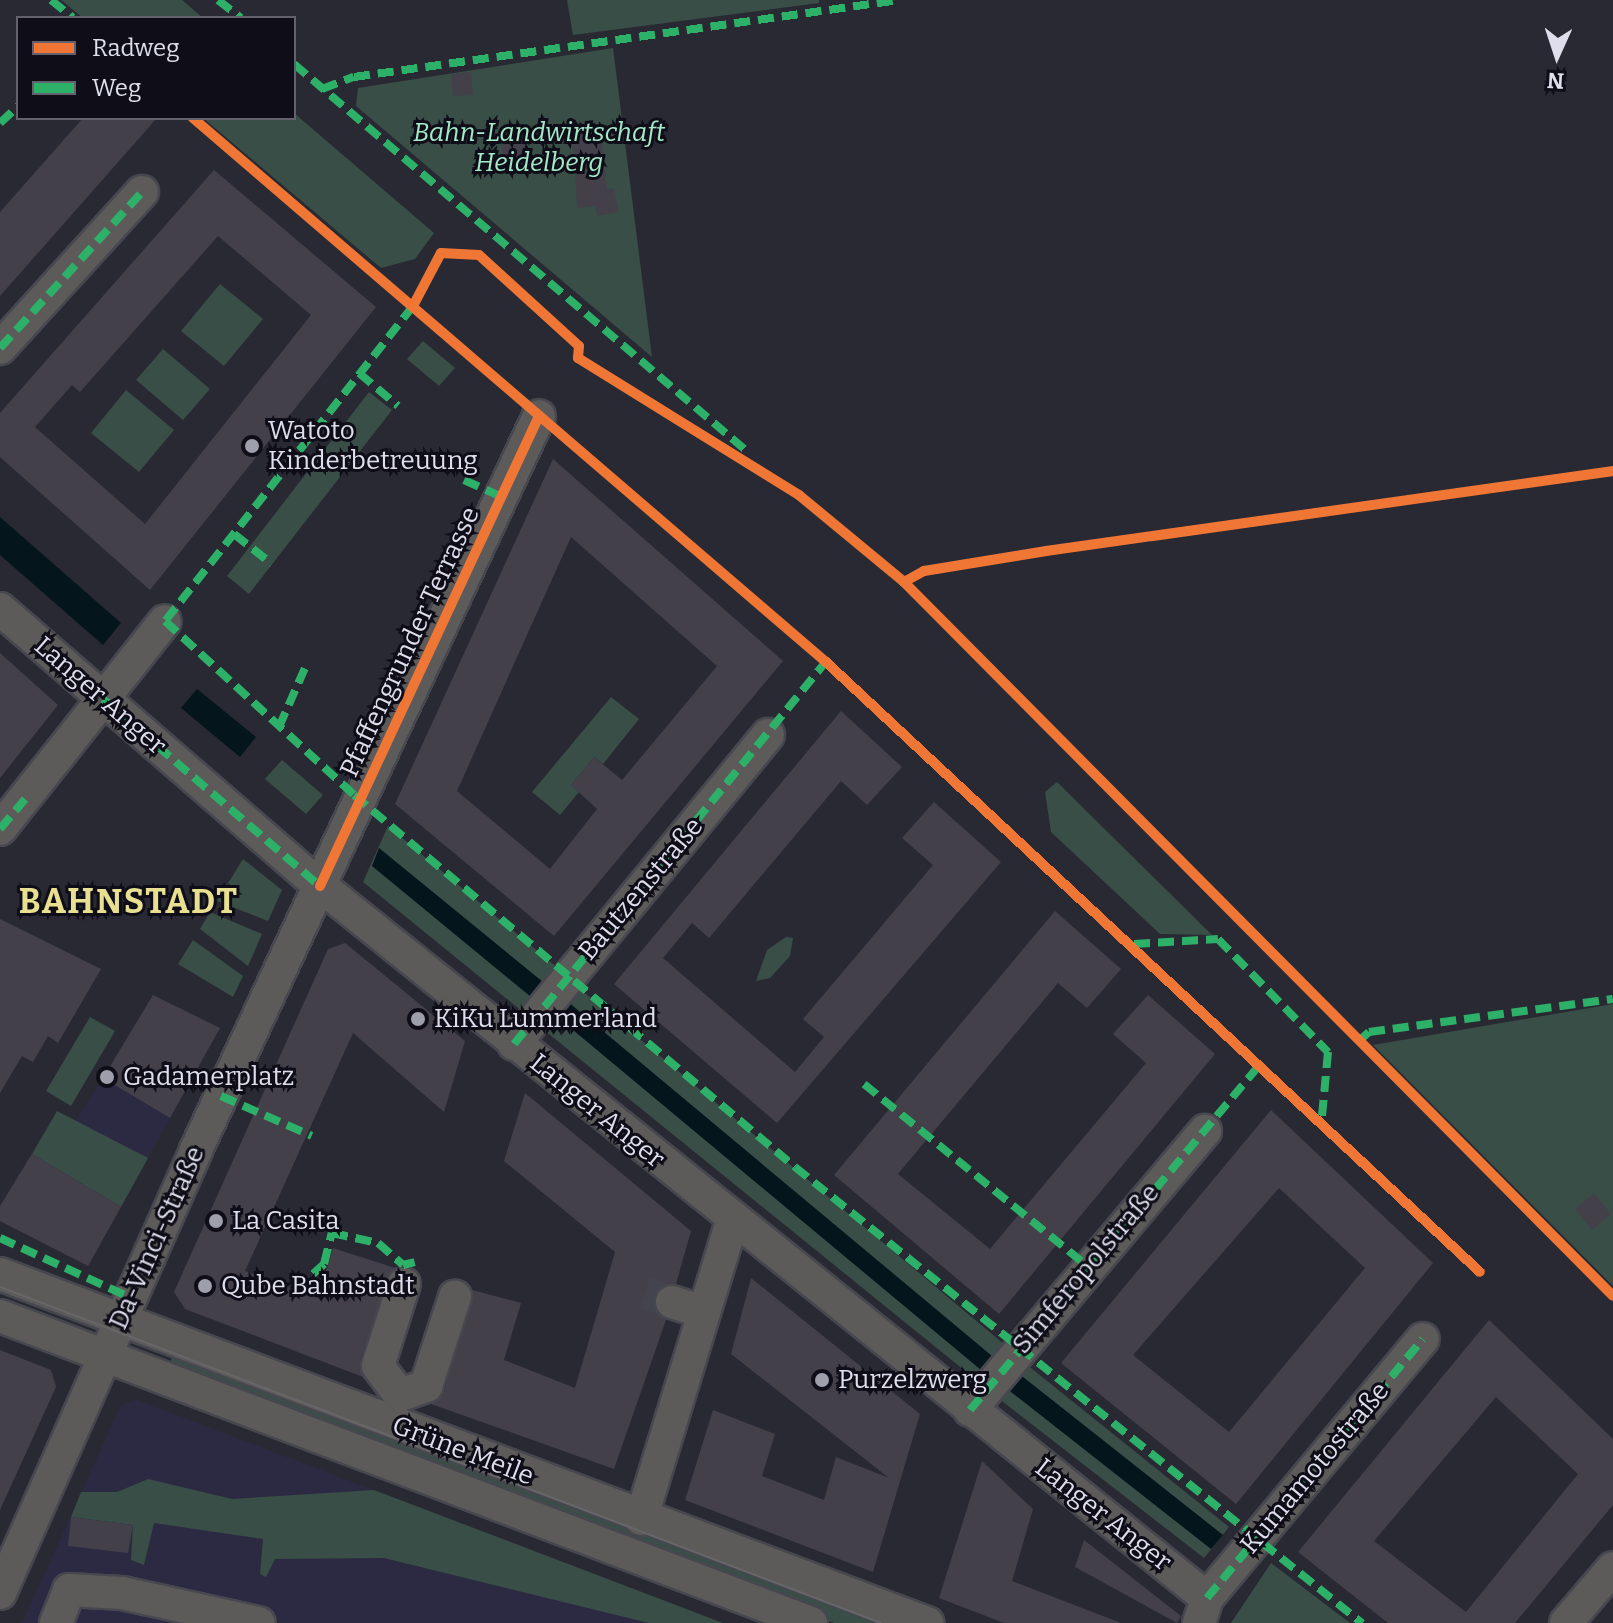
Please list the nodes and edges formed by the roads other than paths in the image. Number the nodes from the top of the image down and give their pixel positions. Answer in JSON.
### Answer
{"nodes":[{"id":1,"x":142,"y":192,"type":"dead end"},
{"id":2,"x":0,"y":348,"type":"edge"},
{"id":3,"x":539,"y":416,"type":"dead end"},
{"id":4,"x":0,"y":609,"type":"edge"},
{"id":5,"x":165,"y":621,"type":"dead end"},
{"id":6,"x":103,"y":699,"type":"junction"},
{"id":7,"x":768,"y":735,"type":"dead end"},
{"id":8,"x":12,"y":794,"type":"edge"},
{"id":9,"x":0,"y":829,"type":"edge"},
{"id":10,"x":320,"y":886,"type":"junction"},
{"id":11,"x":514,"y":1044,"type":"junction"},
{"id":12,"x":1205,"y":1131,"type":"dead end"},
{"id":13,"x":732,"y":1221,"type":"junction"},
{"id":14,"x":0,"y":1274,"type":"edge"},
{"id":15,"x":404,"y":1284,"type":"dead end"},
{"id":16,"x":455,"y":1297,"type":"dead end"},
{"id":17,"x":672,"y":1302,"type":"tunnel mouth"},
{"id":18,"x":703,"y":1312,"type":"junction"},
{"id":19,"x":0,"y":1316,"type":"edge"},
{"id":20,"x":121,"y":1320,"type":"junction"},
{"id":21,"x":1423,"y":1339,"type":"dead end"},
{"id":22,"x":106,"y":1354,"type":"junction"},
{"id":23,"x":970,"y":1410,"type":"junction"},
{"id":24,"x":641,"y":1519,"type":"junction"},
{"id":25,"x":7,"y":1561,"type":"edge"},
{"id":26,"x":1613,"y":1568,"type":"edge"},
{"id":27,"x":0,"y":1593,"type":"edge"},
{"id":28,"x":1203,"y":1610,"type":"edge"},
{"id":29,"x":56,"y":1623,"type":"edge"},
{"id":30,"x":259,"y":1623,"type":"edge"},
{"id":31,"x":811,"y":1623,"type":"edge"},
{"id":32,"x":927,"y":1623,"type":"edge"},
{"id":33,"x":1566,"y":1623,"type":"edge"}],
"edges":[{"from":1,"to":2,"type":"street"},
{"from":3,"to":10,"type":"street","name":"Pfaffengrunder Terrasse"},
{"from":4,"to":6,"type":"street","name":"Langer Anger"},
{"from":5,"to":6,"type":"street"},
{"from":6,"to":8,"type":"street"},
{"from":6,"to":10,"type":"street","name":"Langer Anger"},
{"from":7,"to":11,"type":"street","name":"Bautzenstraße"},
{"from":8,"to":9,"type":"street"},
{"from":10,"to":11,"type":"street","name":"Langer Anger"},
{"from":10,"to":20,"type":"street","name":"Da-Vinci-Straße"},
{"from":11,"to":13,"type":"street","name":"Langer Anger"},
{"from":12,"to":23,"type":"street","name":"Simferopolstraße"},
{"from":13,"to":18,"type":"street"},
{"from":13,"to":23,"type":"street","name":"Langer Anger"},
{"from":14,"to":20,"type":"street","name":"Grüne Meile"},
{"from":15,"to":16,"type":"street"},
{"from":17,"to":18,"type":"street"},
{"from":18,"to":24,"type":"street"},
{"from":19,"to":22,"type":"street","name":"Grüne Meile"},
{"from":20,"to":22,"type":"street","name":"Da-Vinci-Straße"},
{"from":20,"to":24,"type":"street","name":"Grüne Meile"},
{"from":21,"to":28,"type":"street","name":"Kumamotostraße"},
{"from":22,"to":25,"type":"street","name":"Da-Vinci-Straße"},
{"from":22,"to":31,"type":"street","name":"Grüne Meile"},
{"from":23,"to":28,"type":"street","name":"Langer Anger"},
{"from":24,"to":32,"type":"street","name":"Grüne Meile"},
{"from":25,"to":27,"type":"street","name":"Da-Vinci-Straße"},
{"from":26,"to":33,"type":"street"},
{"from":29,"to":30,"type":"street"}]}
